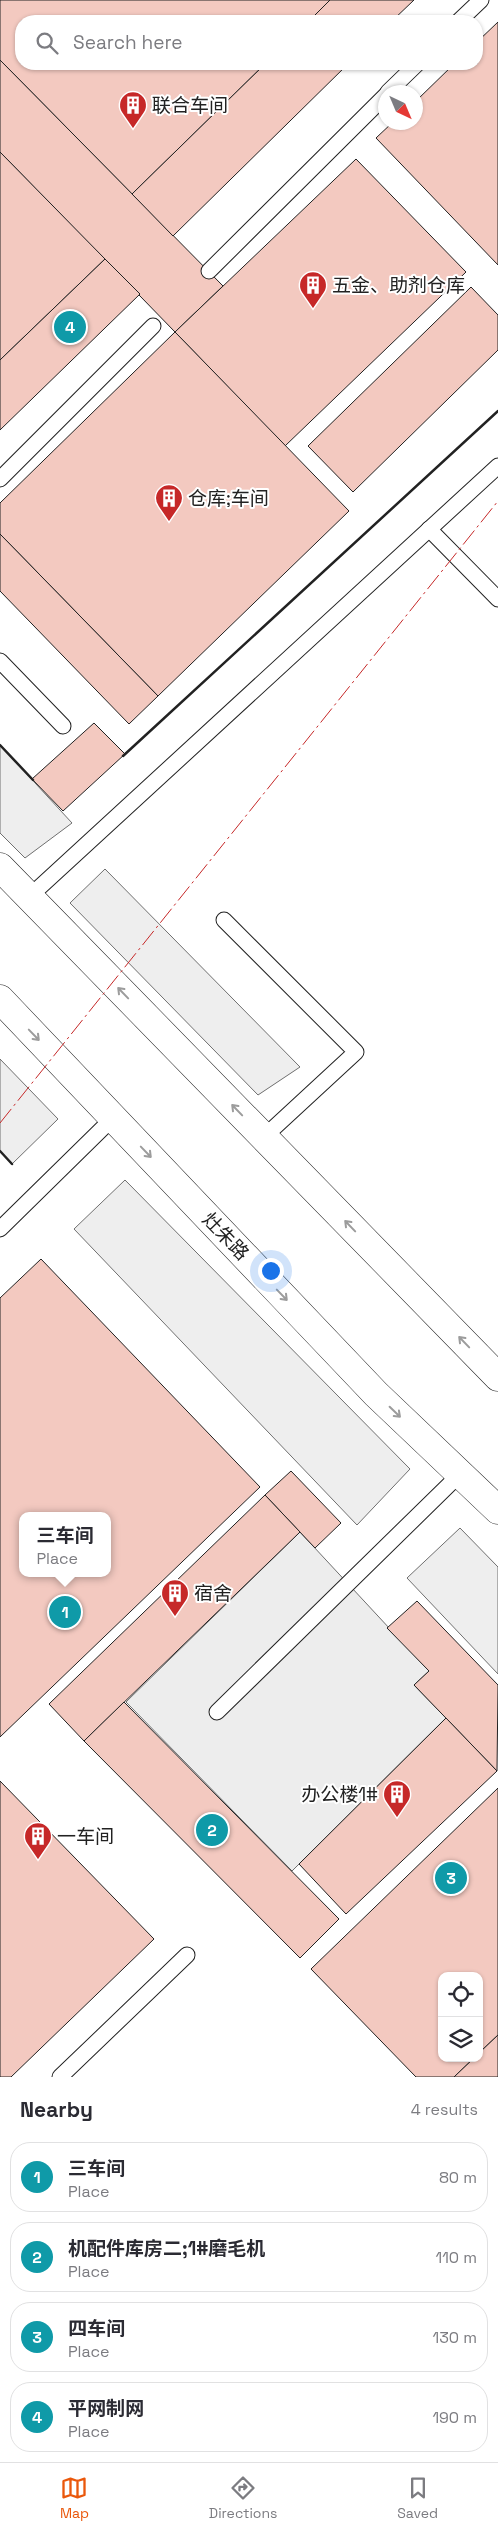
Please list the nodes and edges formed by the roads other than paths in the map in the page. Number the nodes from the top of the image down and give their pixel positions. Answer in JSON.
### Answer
{"nodes":[{"id":1,"x":481,"y":0,"type":"edge"},
{"id":2,"x":465,"y":15,"type":"edge"},
{"id":3,"x":411,"y":70,"type":"edge"},
{"id":4,"x":396,"y":85,"type":"edge"},
{"id":5,"x":378,"y":103,"type":"edge"},
{"id":6,"x":209,"y":271,"type":"dead end"},
{"id":7,"x":153,"y":326,"type":"dead end"},
{"id":8,"x":498,"y":466,"type":"edge"},
{"id":9,"x":0,"y":479,"type":"edge"},
{"id":10,"x":429,"y":529,"type":"junction"},
{"id":11,"x":498,"y":600,"type":"edge"},
{"id":12,"x":0,"y":661,"type":"edge"},
{"id":13,"x":63,"y":726,"type":"dead end"},
{"id":14,"x":0,"y":867,"type":"edge"},
{"id":15,"x":29,"y":897,"type":"junction"},
{"id":16,"x":224,"y":920,"type":"dead end"},
{"id":17,"x":0,"y":999,"type":"edge"},
{"id":18,"x":113,"y":1118,"type":"junction"},
{"id":19,"x":264,"y":1137,"type":"junction"},
{"id":20,"x":0,"y":1229,"type":"edge"},
{"id":21,"x":498,"y":1377,"type":"edge"},
{"id":22,"x":460,"y":1474,"type":"junction"},
{"id":23,"x":498,"y":1510,"type":"edge"},
{"id":24,"x":217,"y":1712,"type":"dead end"},
{"id":25,"x":187,"y":1954,"type":"dead end"},
{"id":26,"x":60,"y":2077,"type":"edge"}],
"edges":[{"from":1,"to":2,"type":"lane"},
{"from":3,"to":4,"type":"lane"},
{"from":5,"to":6,"type":"lane"},
{"from":7,"to":9,"type":"lane"},
{"from":8,"to":10,"type":"lane"},
{"from":10,"to":11,"type":"lane"},
{"from":10,"to":15,"type":"lane"},
{"from":12,"to":13,"type":"lane"},
{"from":14,"to":15,"type":"main road"},
{"from":19,"to":15,"type":"main road","one_way":true},
{"from":16,"to":19,"type":"lane"},
{"from":17,"to":18,"type":"main road","name":"灶朱路","one_way":true},
{"from":18,"to":20,"type":"lane"},
{"from":18,"to":22,"type":"main road","name":"灶朱路","one_way":true},
{"from":21,"to":19,"type":"main road","one_way":true},
{"from":22,"to":23,"type":"main road","name":"灶朱路"},
{"from":22,"to":24,"type":"lane"},
{"from":25,"to":26,"type":"lane"}]}
